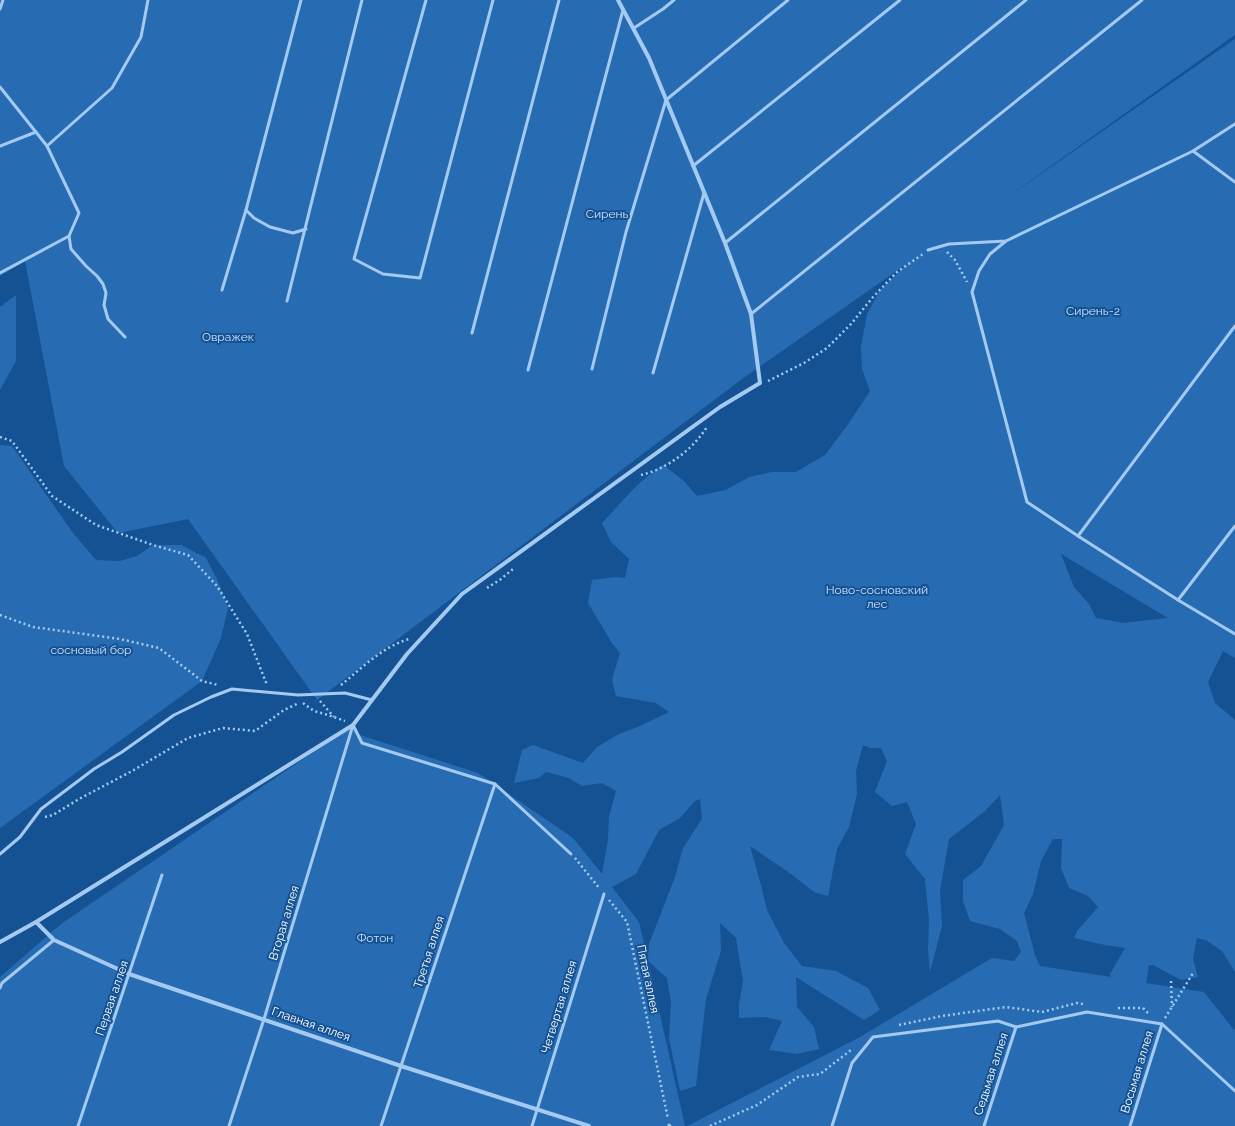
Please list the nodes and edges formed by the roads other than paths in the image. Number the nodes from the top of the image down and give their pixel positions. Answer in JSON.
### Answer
{"nodes":[{"id":1,"x":3,"y":0,"type":"edge"},
{"id":2,"x":148,"y":0,"type":"edge"},
{"id":3,"x":302,"y":0,"type":"edge"},
{"id":4,"x":362,"y":0,"type":"edge"},
{"id":5,"x":426,"y":0,"type":"edge"},
{"id":6,"x":493,"y":0,"type":"edge"},
{"id":7,"x":559,"y":0,"type":"edge"},
{"id":8,"x":618,"y":0,"type":"edge"},
{"id":9,"x":674,"y":0,"type":"edge"},
{"id":10,"x":788,"y":0,"type":"edge"},
{"id":11,"x":900,"y":0,"type":"edge"},
{"id":12,"x":1026,"y":0,"type":"edge"},
{"id":13,"x":1142,"y":0,"type":"edge"},
{"id":14,"x":0,"y":9,"type":"edge"},
{"id":15,"x":623,"y":10,"type":"junction"},
{"id":16,"x":634,"y":28,"type":"junction"},
{"id":17,"x":0,"y":87,"type":"edge"},
{"id":18,"x":666,"y":100,"type":"junction"},
{"id":19,"x":1235,"y":124,"type":"edge"},
{"id":20,"x":36,"y":132,"type":"junction"},
{"id":21,"x":0,"y":146,"type":"edge"},
{"id":22,"x":47,"y":146,"type":"junction"},
{"id":23,"x":1193,"y":151,"type":"junction"},
{"id":24,"x":694,"y":166,"type":"junction"},
{"id":25,"x":1235,"y":182,"type":"edge"},
{"id":26,"x":704,"y":193,"type":"junction"},
{"id":27,"x":246,"y":210,"type":"junction"},
{"id":28,"x":306,"y":230,"type":"junction"},
{"id":29,"x":69,"y":236,"type":"junction"},
{"id":30,"x":1006,"y":241,"type":"junction"},
{"id":31,"x":725,"y":243,"type":"junction"},
{"id":32,"x":928,"y":250,"type":"road end"},
{"id":33,"x":0,"y":274,"type":"edge"},
{"id":34,"x":222,"y":290,"type":"dead end"},
{"id":35,"x":287,"y":301,"type":"dead end"},
{"id":36,"x":751,"y":314,"type":"junction"},
{"id":37,"x":1235,"y":326,"type":"edge"},
{"id":38,"x":472,"y":333,"type":"dead end"},
{"id":39,"x":125,"y":337,"type":"dead end"},
{"id":40,"x":592,"y":369,"type":"dead end"},
{"id":41,"x":528,"y":370,"type":"dead end"},
{"id":42,"x":654,"y":372,"type":"dead end"},
{"id":43,"x":1235,"y":526,"type":"edge"},
{"id":44,"x":1078,"y":536,"type":"junction"},
{"id":45,"x":1178,"y":600,"type":"junction"},
{"id":46,"x":1235,"y":634,"type":"edge"},
{"id":47,"x":372,"y":700,"type":"junction"},
{"id":48,"x":353,"y":725,"type":"junction"},
{"id":49,"x":494,"y":784,"type":"junction"},
{"id":50,"x":0,"y":854,"type":"edge"},
{"id":51,"x":571,"y":854,"type":"road end"},
{"id":52,"x":162,"y":875,"type":"dead end"},
{"id":53,"x":604,"y":894,"type":"road end"},
{"id":54,"x":36,"y":922,"type":"junction"},
{"id":55,"x":54,"y":940,"type":"junction"},
{"id":56,"x":0,"y":942,"type":"edge"},
{"id":57,"x":129,"y":974,"type":"junction"},
{"id":58,"x":0,"y":988,"type":"edge"},
{"id":59,"x":264,"y":1019,"type":"junction"},
{"id":60,"x":1162,"y":1024,"type":"junction"},
{"id":61,"x":1016,"y":1027,"type":"junction"},
{"id":62,"x":401,"y":1066,"type":"junction"},
{"id":63,"x":1235,"y":1091,"type":"edge"},
{"id":64,"x":537,"y":1109,"type":"junction"},
{"id":65,"x":78,"y":1126,"type":"edge"},
{"id":66,"x":229,"y":1126,"type":"edge"},
{"id":67,"x":381,"y":1126,"type":"edge"},
{"id":68,"x":532,"y":1126,"type":"edge"},
{"id":69,"x":589,"y":1126,"type":"edge"},
{"id":70,"x":832,"y":1126,"type":"edge"},
{"id":71,"x":984,"y":1126,"type":"edge"},
{"id":72,"x":1130,"y":1126,"type":"edge"}],
"edges":[{"from":1,"to":14,"type":"lane"},
{"from":2,"to":22,"type":"lane"},
{"from":3,"to":27,"type":"lane"},
{"from":4,"to":28,"type":"lane"},
{"from":5,"to":6,"type":"lane"},
{"from":7,"to":38,"type":"lane"},
{"from":8,"to":15,"type":"street"},
{"from":9,"to":16,"type":"lane"},
{"from":10,"to":18,"type":"lane"},
{"from":11,"to":24,"type":"lane"},
{"from":12,"to":31,"type":"lane"},
{"from":13,"to":36,"type":"lane"},
{"from":15,"to":16,"type":"street"},
{"from":15,"to":41,"type":"lane"},
{"from":16,"to":18,"type":"street"},
{"from":17,"to":20,"type":"lane"},
{"from":18,"to":24,"type":"street"},
{"from":18,"to":40,"type":"lane"},
{"from":19,"to":23,"type":"lane"},
{"from":20,"to":21,"type":"lane"},
{"from":20,"to":22,"type":"lane"},
{"from":22,"to":29,"type":"lane"},
{"from":23,"to":25,"type":"lane"},
{"from":23,"to":30,"type":"lane"},
{"from":24,"to":26,"type":"street"},
{"from":26,"to":31,"type":"street"},
{"from":26,"to":42,"type":"lane"},
{"from":27,"to":28,"type":"lane"},
{"from":27,"to":34,"type":"lane"},
{"from":28,"to":35,"type":"lane"},
{"from":29,"to":33,"type":"lane"},
{"from":29,"to":39,"type":"lane"},
{"from":30,"to":32,"type":"lane"},
{"from":30,"to":44,"type":"lane"},
{"from":31,"to":36,"type":"street"},
{"from":36,"to":47,"type":"street"},
{"from":37,"to":44,"type":"lane"},
{"from":43,"to":45,"type":"lane"},
{"from":44,"to":45,"type":"lane"},
{"from":45,"to":46,"type":"lane"},
{"from":47,"to":48,"type":"street"},
{"from":47,"to":50,"type":"lane"},
{"from":48,"to":49,"type":"lane"},
{"from":48,"to":54,"type":"street"},
{"from":48,"to":59,"type":"lane","name":"Вторая аллея"},
{"from":49,"to":51,"type":"lane"},
{"from":49,"to":62,"type":"lane","name":"Третья аллея"},
{"from":52,"to":57,"type":"lane","name":"Первая аллея"},
{"from":53,"to":64,"type":"lane","name":"Четвертая аллея"},
{"from":54,"to":55,"type":"street","name":"Главная аллея"},
{"from":54,"to":56,"type":"street"},
{"from":55,"to":57,"type":"street","name":"Главная аллея"},
{"from":55,"to":58,"type":"lane"},
{"from":57,"to":59,"type":"street","name":"Главная аллея"},
{"from":57,"to":65,"type":"lane","name":"Первая аллея"},
{"from":59,"to":62,"type":"street","name":"Главная аллея"},
{"from":59,"to":66,"type":"lane","name":"Вторая аллея"},
{"from":60,"to":61,"type":"lane"},
{"from":60,"to":63,"type":"lane"},
{"from":60,"to":72,"type":"lane","name":"Восьмая аллея"},
{"from":61,"to":70,"type":"lane"},
{"from":61,"to":71,"type":"lane","name":"Седьмая аллея"},
{"from":62,"to":64,"type":"street","name":"Главная аллея"},
{"from":62,"to":67,"type":"lane","name":"Третья аллея"},
{"from":64,"to":68,"type":"lane","name":"Четвертая аллея"},
{"from":64,"to":69,"type":"street","name":"Главная аллея"}]}
